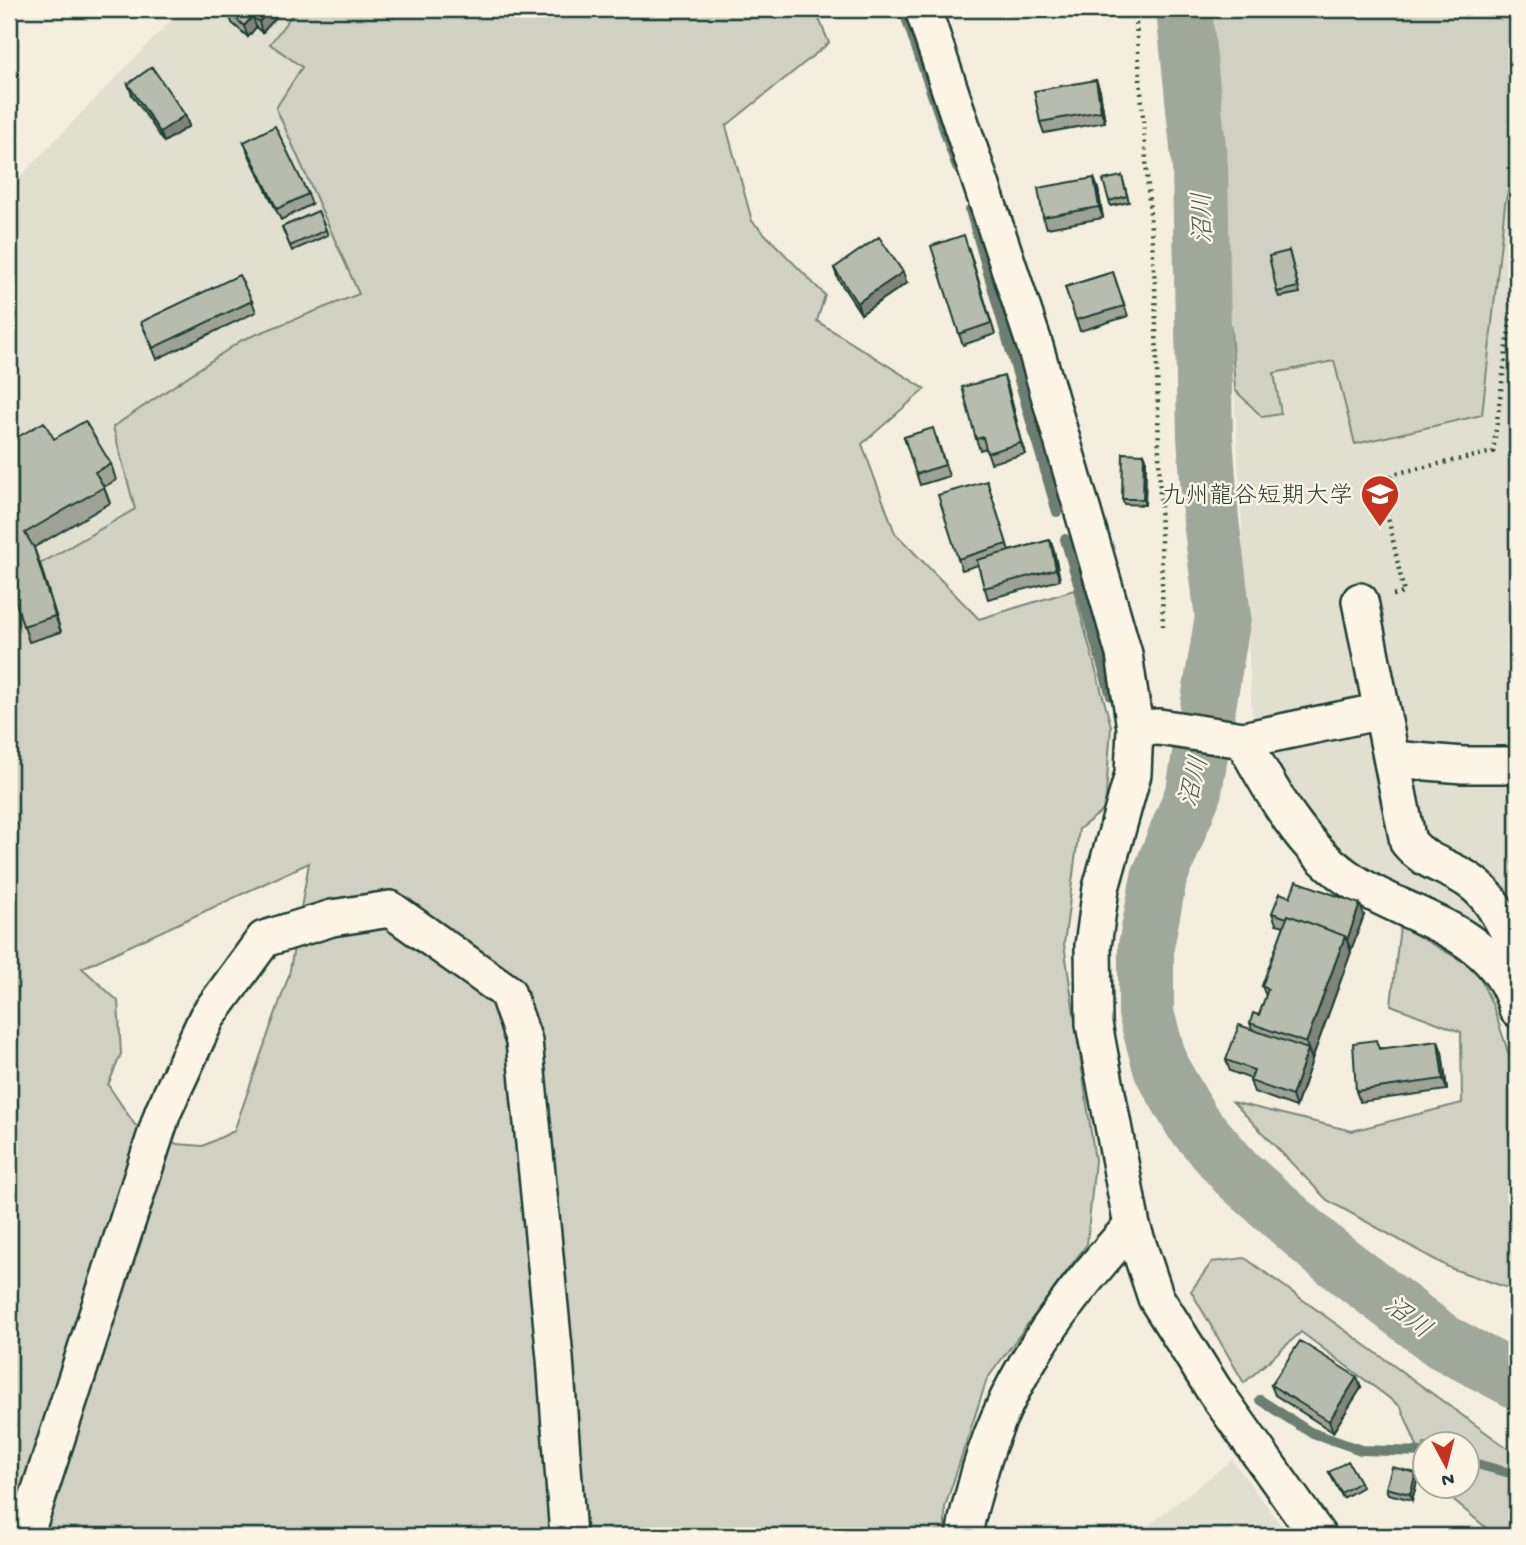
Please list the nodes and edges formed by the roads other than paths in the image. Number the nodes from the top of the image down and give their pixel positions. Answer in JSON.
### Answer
{"nodes":[{"id":1,"x":923,"y":9,"type":"edge"},
{"id":2,"x":1360,"y":601,"type":"road end"},
{"id":3,"x":1382,"y":711,"type":"junction"},
{"id":4,"x":1147,"y":727,"type":"junction"},
{"id":5,"x":1243,"y":740,"type":"junction"},
{"id":6,"x":1392,"y":759,"type":"junction"},
{"id":7,"x":1517,"y":765,"type":"edge"},
{"id":8,"x":1517,"y":948,"type":"edge"},
{"id":9,"x":1517,"y":1009,"type":"edge"},
{"id":10,"x":1132,"y":1226,"type":"junction"},
{"id":11,"x":25,"y":1536,"type":"edge"},
{"id":12,"x":568,"y":1536,"type":"edge"},
{"id":13,"x":965,"y":1536,"type":"edge"},
{"id":14,"x":1318,"y":1536,"type":"edge"}],
"edges":[{"from":1,"to":4,"type":"street"},
{"from":2,"to":3,"type":"street"},
{"from":3,"to":5,"type":"street"},
{"from":3,"to":6,"type":"street"},
{"from":4,"to":5,"type":"street"},
{"from":4,"to":10,"type":"street"},
{"from":5,"to":9,"type":"street"},
{"from":6,"to":7,"type":"street"},
{"from":6,"to":8,"type":"street"},
{"from":10,"to":13,"type":"street"},
{"from":10,"to":14,"type":"street"},
{"from":11,"to":12,"type":"street"}]}
